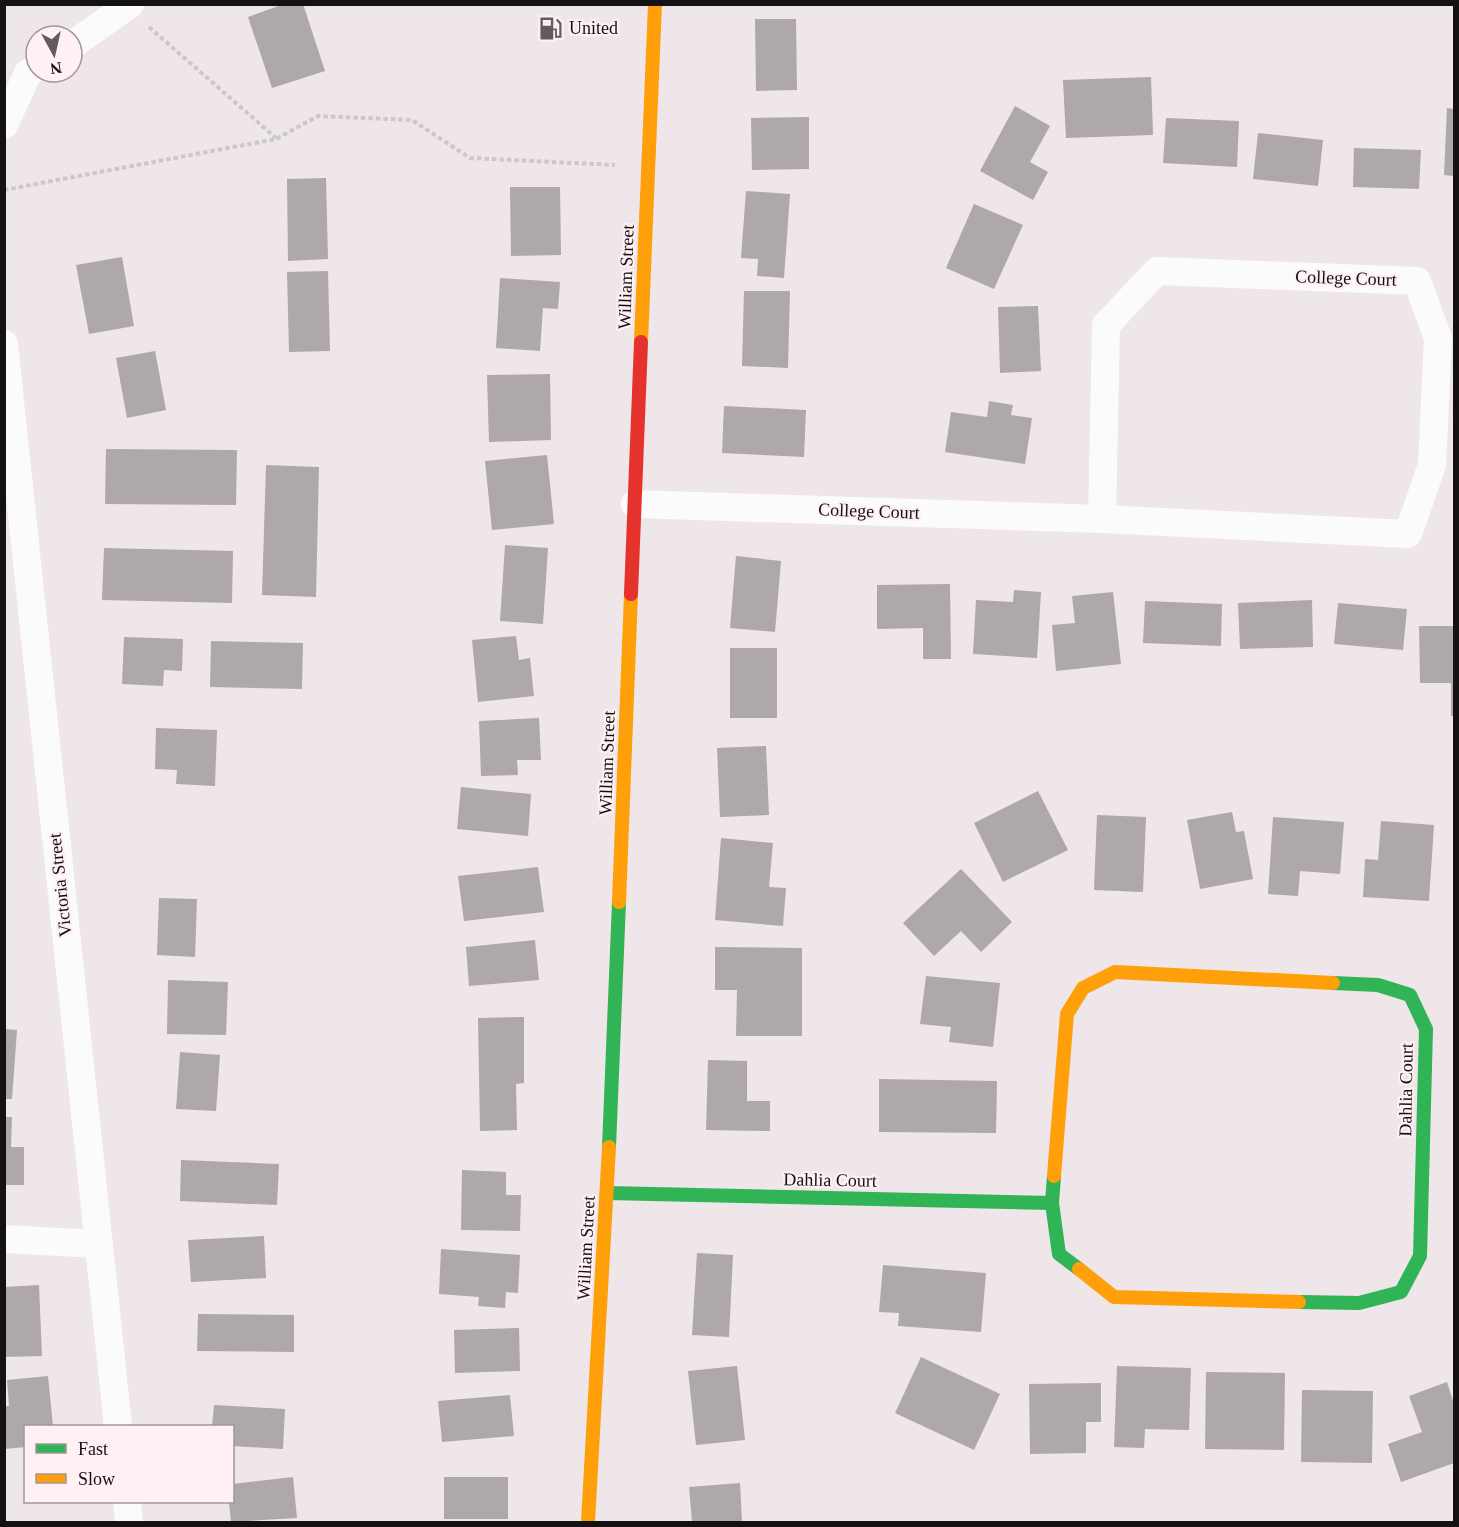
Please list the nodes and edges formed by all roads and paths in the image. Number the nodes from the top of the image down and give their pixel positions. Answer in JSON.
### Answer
{"nodes":[{"id":1,"x":655,"y":4,"type":"edge"},
{"id":2,"x":129,"y":6,"type":"edge"},
{"id":3,"x":84,"y":37,"type":"edge"},
{"id":4,"x":24,"y":82,"type":"edge"},
{"id":5,"x":4,"y":125,"type":"edge"},
{"id":6,"x":276,"y":139,"type":"junction"},
{"id":7,"x":648,"y":166,"type":"junction"},
{"id":8,"x":4,"y":190,"type":"edge"},
{"id":9,"x":4,"y":344,"type":"edge"},
{"id":10,"x":635,"y":504,"type":"junction"},
{"id":11,"x":1102,"y":519,"type":"junction"},
{"id":12,"x":608,"y":1193,"type":"junction"},
{"id":13,"x":1052,"y":1203,"type":"junction"},
{"id":14,"x":4,"y":1239,"type":"edge"},
{"id":15,"x":97,"y":1244,"type":"junction"},
{"id":16,"x":118,"y":1425,"type":"edge"},
{"id":17,"x":127,"y":1503,"type":"edge"},
{"id":18,"x":129,"y":1522,"type":"edge"},
{"id":19,"x":588,"y":1522,"type":"edge"}],
"edges":[{"from":1,"to":7,"type":"street","name":"William Street"},
{"from":2,"to":3,"type":"street"},
{"from":2,"to":6,"type":"path"},
{"from":4,"to":5,"type":"street"},
{"from":6,"to":7,"type":"path"},
{"from":6,"to":8,"type":"path"},
{"from":7,"to":10,"type":"street","name":"William Street"},
{"from":9,"to":15,"type":"street","name":"Victoria Street"},
{"from":10,"to":11,"type":"street","name":"College Court"},
{"from":10,"to":12,"type":"street","name":"William Street"},
{"from":11,"to":11,"type":"street","name":"College Court"},
{"from":12,"to":13,"type":"street","name":"Dahlia Court"},
{"from":12,"to":19,"type":"street","name":"William Street"},
{"from":13,"to":13,"type":"street","name":"Dahlia Court"},
{"from":14,"to":15,"type":"street"},
{"from":15,"to":16,"type":"street","name":"Victoria Street"},
{"from":17,"to":18,"type":"street"}]}
